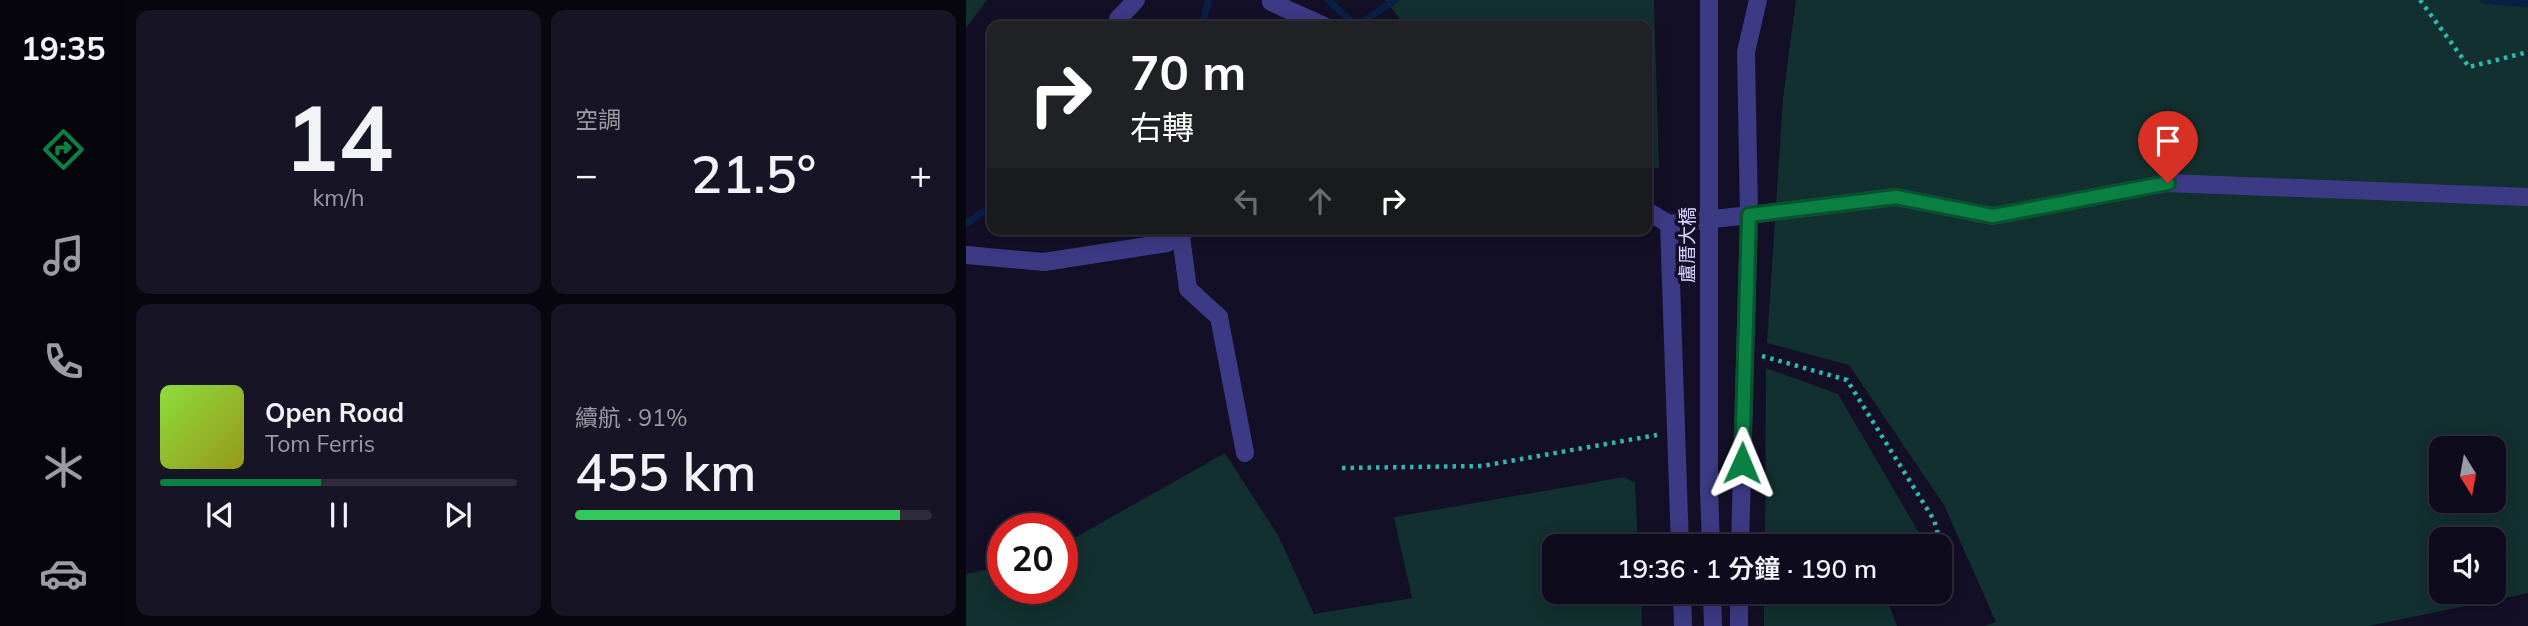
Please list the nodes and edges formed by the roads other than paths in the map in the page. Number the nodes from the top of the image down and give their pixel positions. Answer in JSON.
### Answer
{"nodes":[{"id":1,"x":1136,"y":0,"type":"edge"},
{"id":2,"x":1709,"y":0,"type":"edge"},
{"id":3,"x":1758,"y":0,"type":"edge"},
{"id":4,"x":1271,"y":2,"type":"dead end"},
{"id":5,"x":1117,"y":21,"type":"edge"},
{"id":6,"x":1313,"y":21,"type":"edge"},
{"id":7,"x":2528,"y":197,"type":"edge"},
{"id":8,"x":1652,"y":214,"type":"edge"},
{"id":9,"x":1749,"y":215,"type":"junction"},
{"id":10,"x":1669,"y":224,"type":"junction"},
{"id":11,"x":1178,"y":235,"type":"edge"},
{"id":12,"x":1183,"y":235,"type":"edge"},
{"id":13,"x":966,"y":255,"type":"edge"},
{"id":14,"x":1245,"y":453,"type":"dead end"},
{"id":15,"x":1680,"y":534,"type":"edge"},
{"id":16,"x":1711,"y":534,"type":"edge"},
{"id":17,"x":1740,"y":534,"type":"edge"},
{"id":18,"x":1682,"y":604,"type":"edge"},
{"id":19,"x":1712,"y":604,"type":"edge"},
{"id":20,"x":1739,"y":604,"type":"edge"},
{"id":21,"x":1683,"y":626,"type":"edge"},
{"id":22,"x":1713,"y":626,"type":"edge"},
{"id":23,"x":1738,"y":626,"type":"edge"}],
"edges":[{"from":1,"to":5,"type":"street"},
{"from":2,"to":16,"type":"street","name":"盧厝大橋","bridge":true},
{"from":3,"to":9,"type":"street"},
{"from":4,"to":6,"type":"street"},
{"from":7,"to":9,"type":"street"},
{"from":8,"to":10,"type":"street"},
{"from":9,"to":10,"type":"street"},
{"from":9,"to":17,"type":"street"},
{"from":10,"to":15,"type":"street"},
{"from":11,"to":13,"type":"street"},
{"from":12,"to":14,"type":"street"},
{"from":18,"to":21,"type":"street"},
{"from":19,"to":22,"type":"street"},
{"from":20,"to":23,"type":"street"}]}
